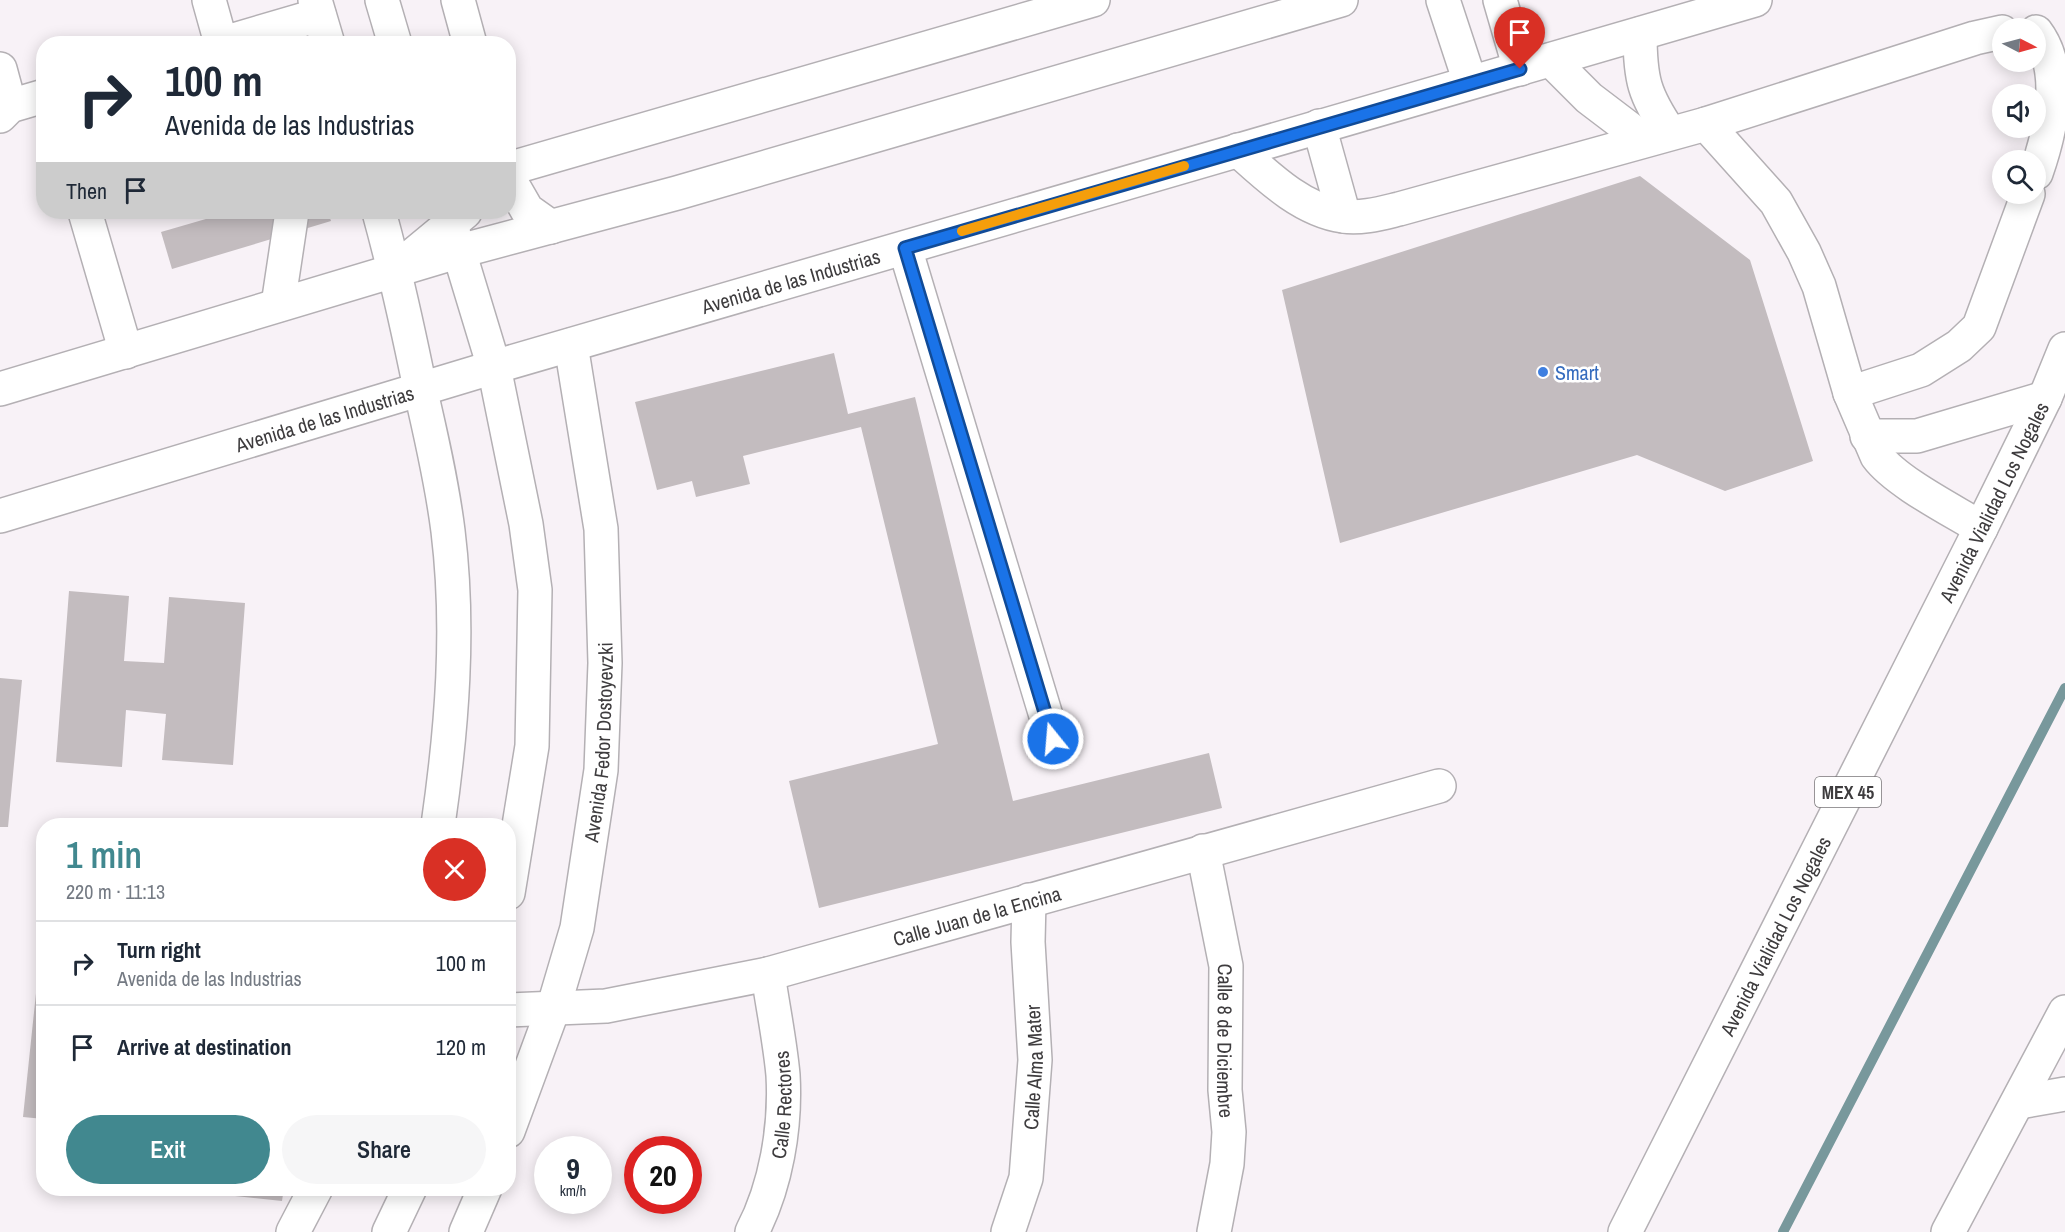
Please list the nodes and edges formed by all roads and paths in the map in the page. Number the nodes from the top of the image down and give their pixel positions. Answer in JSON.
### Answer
{"nodes":[{"id":1,"x":209,"y":0,"type":"edge"},
{"id":2,"x":382,"y":0,"type":"edge"},
{"id":3,"x":458,"y":0,"type":"edge"},
{"id":4,"x":1093,"y":0,"type":"edge"},
{"id":5,"x":1341,"y":0,"type":"edge"},
{"id":6,"x":1443,"y":0,"type":"edge"},
{"id":7,"x":1500,"y":0,"type":"edge"},
{"id":8,"x":1755,"y":0,"type":"edge"},
{"id":9,"x":321,"y":19,"type":"edge"},
{"id":10,"x":1640,"y":34,"type":"junction"},
{"id":11,"x":1992,"y":34,"type":"edge"},
{"id":12,"x":218,"y":36,"type":"edge"},
{"id":13,"x":249,"y":36,"type":"edge"},
{"id":14,"x":393,"y":36,"type":"edge"},
{"id":15,"x":468,"y":36,"type":"edge"},
{"id":16,"x":2046,"y":49,"type":"edge"},
{"id":17,"x":1535,"y":65,"type":"junction"},
{"id":18,"x":0,"y":69,"type":"edge"},
{"id":19,"x":1470,"y":82,"type":"junction"},
{"id":20,"x":36,"y":99,"type":"edge"},
{"id":21,"x":5,"y":111,"type":"edge"},
{"id":22,"x":1706,"y":124,"type":"junction"},
{"id":23,"x":1319,"y":126,"type":"junction"},
{"id":24,"x":1656,"y":136,"type":"junction"},
{"id":25,"x":1238,"y":150,"type":"junction"},
{"id":26,"x":2042,"y":150,"type":"edge"},
{"id":27,"x":516,"y":167,"type":"edge"},
{"id":28,"x":516,"y":191,"type":"edge"},
{"id":29,"x":2024,"y":204,"type":"edge"},
{"id":30,"x":1344,"y":216,"type":"junction"},
{"id":31,"x":87,"y":219,"type":"edge"},
{"id":32,"x":291,"y":219,"type":"edge"},
{"id":33,"x":381,"y":219,"type":"edge"},
{"id":34,"x":456,"y":225,"type":"edge"},
{"id":35,"x":551,"y":226,"type":"junction"},
{"id":36,"x":905,"y":248,"type":"junction"},
{"id":37,"x":395,"y":270,"type":"junction"},
{"id":38,"x":278,"y":305,"type":"junction"},
{"id":39,"x":572,"y":345,"type":"junction"},
{"id":40,"x":2065,"y":350,"type":"edge"},
{"id":41,"x":126,"y":351,"type":"junction"},
{"id":42,"x":494,"y":368,"type":"junction"},
{"id":43,"x":0,"y":389,"type":"edge"},
{"id":44,"x":421,"y":390,"type":"junction"},
{"id":45,"x":1850,"y":393,"type":"junction"},
{"id":46,"x":2045,"y":398,"type":"junction"},
{"id":47,"x":1867,"y":436,"type":"junction"},
{"id":48,"x":0,"y":516,"type":"edge"},
{"id":49,"x":1981,"y":528,"type":"junction"},
{"id":50,"x":1053,"y":739,"type":"dead end"},
{"id":51,"x":1439,"y":786,"type":"dead end"},
{"id":52,"x":439,"y":818,"type":"edge"},
{"id":53,"x":516,"y":844,"type":"edge"},
{"id":54,"x":1203,"y":851,"type":"junction"},
{"id":55,"x":1029,"y":900,"type":"junction"},
{"id":56,"x":768,"y":974,"type":"junction"},
{"id":57,"x":553,"y":1009,"type":"junction"},
{"id":58,"x":516,"y":1010,"type":"edge"},
{"id":59,"x":2065,"y":1012,"type":"edge"},
{"id":60,"x":2065,"y":1094,"type":"edge"},
{"id":61,"x":2019,"y":1102,"type":"junction"},
{"id":62,"x":516,"y":1109,"type":"edge"},
{"id":63,"x":312,"y":1196,"type":"edge"},
{"id":64,"x":406,"y":1196,"type":"edge"},
{"id":65,"x":482,"y":1196,"type":"edge"},
{"id":66,"x":293,"y":1232,"type":"edge"},
{"id":67,"x":389,"y":1232,"type":"edge"},
{"id":68,"x":466,"y":1232,"type":"edge"},
{"id":69,"x":752,"y":1232,"type":"edge"},
{"id":70,"x":1008,"y":1232,"type":"edge"},
{"id":71,"x":1214,"y":1232,"type":"edge"},
{"id":72,"x":1624,"y":1232,"type":"edge"},
{"id":73,"x":1948,"y":1232,"type":"edge"}],
"edges":[{"from":1,"to":12,"type":"main road"},
{"from":2,"to":14,"type":"main road"},
{"from":3,"to":15,"type":"main road"},
{"from":4,"to":27,"type":"main road"},
{"from":5,"to":35,"type":"main road"},
{"from":6,"to":19,"type":"main road"},
{"from":7,"to":17,"type":"main road"},
{"from":8,"to":10,"type":"main road","name":"Avenida de las Industrias"},
{"from":9,"to":13,"type":"main road"},
{"from":10,"to":17,"type":"main road","name":"Avenida de las Industrias"},
{"from":10,"to":24,"type":"main road"},
{"from":11,"to":22,"type":"main road"},
{"from":16,"to":26,"type":"main road"},
{"from":17,"to":19,"type":"main road","name":"Avenida de las Industrias"},
{"from":17,"to":24,"type":"main road"},
{"from":18,"to":21,"type":"main road"},
{"from":19,"to":23,"type":"main road","name":"Avenida de las Industrias"},
{"from":20,"to":21,"type":"main road"},
{"from":22,"to":24,"type":"main road"},
{"from":22,"to":45,"type":"main road"},
{"from":23,"to":25,"type":"main road","name":"Avenida de las Industrias"},
{"from":23,"to":30,"type":"main road"},
{"from":24,"to":30,"type":"main road"},
{"from":25,"to":30,"type":"main road"},
{"from":25,"to":36,"type":"main road","name":"Avenida de las Industrias"},
{"from":28,"to":35,"type":"main road"},
{"from":29,"to":45,"type":"main road"},
{"from":31,"to":41,"type":"main road"},
{"from":32,"to":38,"type":"main road"},
{"from":33,"to":37,"type":"main road"},
{"from":34,"to":35,"type":"main road"},
{"from":34,"to":37,"type":"main road"},
{"from":34,"to":42,"type":"main road"},
{"from":36,"to":39,"type":"main road","name":"Avenida de las Industrias"},
{"from":36,"to":50,"type":"main road"},
{"from":37,"to":38,"type":"main road"},
{"from":37,"to":44,"type":"main road"},
{"from":38,"to":41,"type":"main road"},
{"from":39,"to":42,"type":"main road","name":"Avenida de las Industrias"},
{"from":39,"to":57,"type":"main road","name":"Avenida Fedor Dostoyevzki"},
{"from":40,"to":46,"type":"main road","name":"Avenida Vialidad Los Nogales","number":"MEX 45"},
{"from":41,"to":43,"type":"main road"},
{"from":42,"to":44,"type":"main road","name":"Avenida de las Industrias"},
{"from":42,"to":53,"type":"main road"},
{"from":44,"to":48,"type":"main road","name":"Avenida de las Industrias"},
{"from":44,"to":52,"type":"main road"},
{"from":45,"to":47,"type":"main road"},
{"from":46,"to":47,"type":"main road"},
{"from":46,"to":49,"type":"main road","name":"Avenida Vialidad Los Nogales","number":"MEX 45"},
{"from":47,"to":49,"type":"main road"},
{"from":49,"to":72,"type":"main road","name":"Avenida Vialidad Los Nogales","number":"MEX 45"},
{"from":51,"to":54,"type":"main road","name":"Calle Juan de la Encina"},
{"from":54,"to":55,"type":"main road","name":"Calle Juan de la Encina"},
{"from":54,"to":71,"type":"main road","name":"Calle 8 de Diciembre"},
{"from":55,"to":56,"type":"main road","name":"Calle Juan de la Encina"},
{"from":55,"to":70,"type":"main road","name":"Calle Alma Mater"},
{"from":56,"to":57,"type":"main road","name":"Calle Juan de la Encina"},
{"from":56,"to":69,"type":"main road","name":"Calle Rectores"},
{"from":57,"to":58,"type":"main road","name":"Calle Juan de la Encina"},
{"from":57,"to":62,"type":"main road","name":"Avenida Fedor Dostoyevzki"},
{"from":59,"to":61,"type":"main road"},
{"from":60,"to":61,"type":"main road"},
{"from":61,"to":73,"type":"main road"},
{"from":63,"to":66,"type":"main road"},
{"from":64,"to":67,"type":"main road"},
{"from":65,"to":68,"type":"main road"}]}
